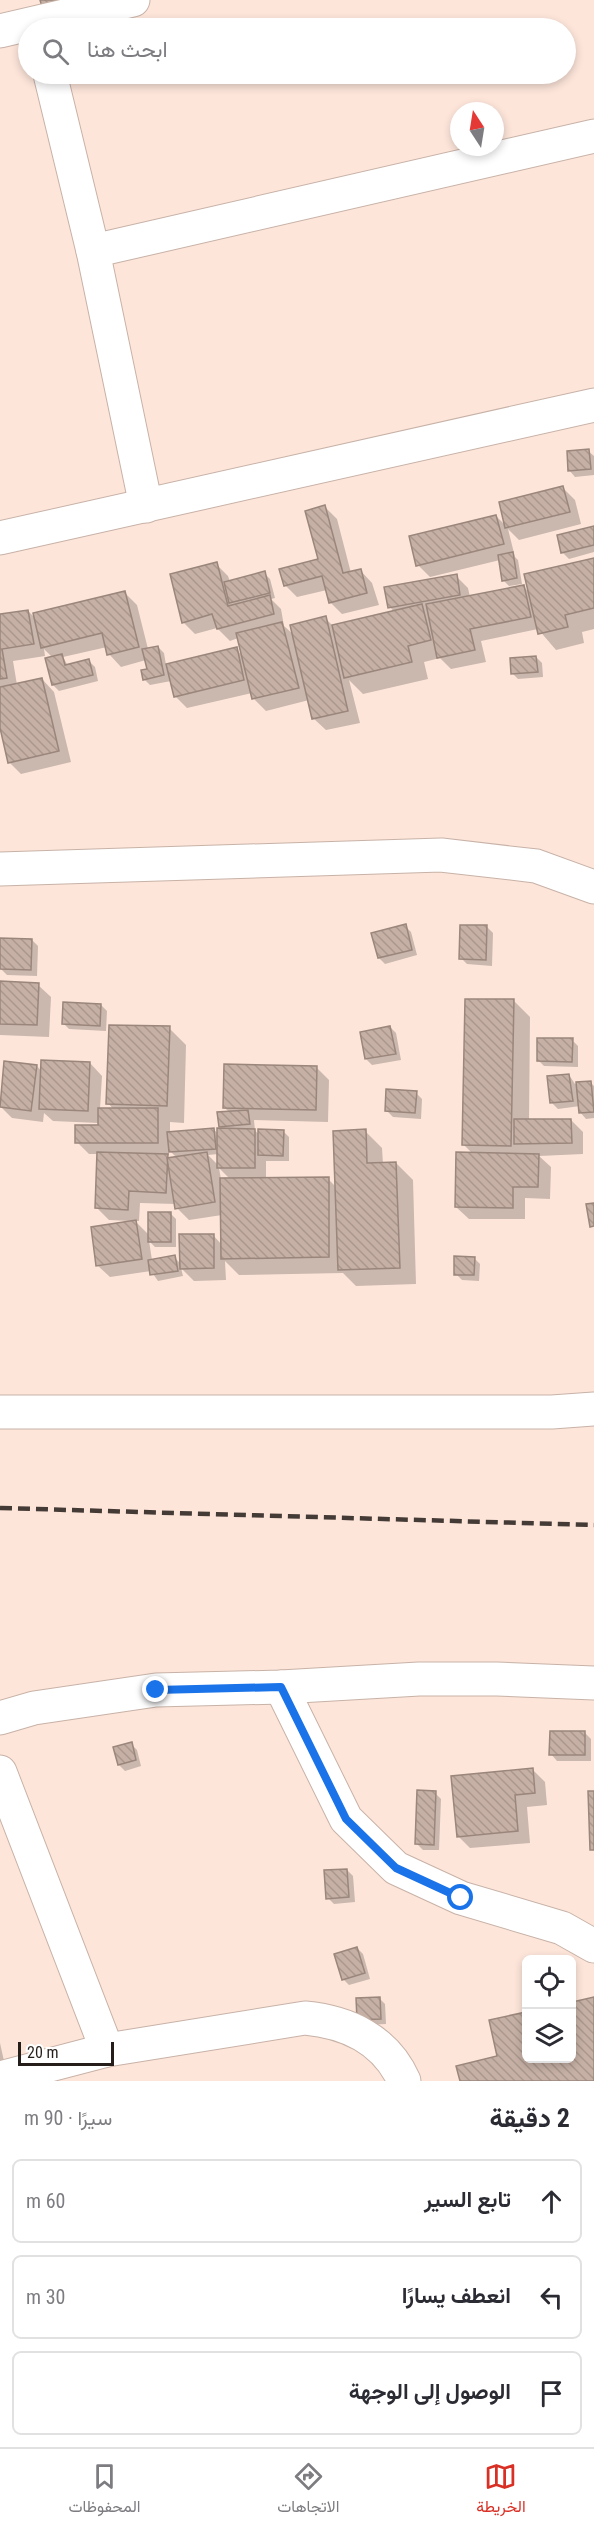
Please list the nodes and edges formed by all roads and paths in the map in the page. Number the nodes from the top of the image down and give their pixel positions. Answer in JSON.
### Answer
{"nodes":[{"id":1,"x":133,"y":0,"type":"edge"},
{"id":2,"x":36,"y":17,"type":"edge"},
{"id":3,"x":18,"y":24,"type":"edge"},
{"id":4,"x":0,"y":32,"type":"edge"},
{"id":5,"x":52,"y":84,"type":"edge"},
{"id":6,"x":594,"y":136,"type":"edge"},
{"id":7,"x":93,"y":251,"type":"junction"},
{"id":8,"x":594,"y":405,"type":"edge"},
{"id":9,"x":146,"y":506,"type":"junction"},
{"id":10,"x":0,"y":538,"type":"edge"},
{"id":11,"x":0,"y":869,"type":"edge"},
{"id":12,"x":594,"y":887,"type":"edge"},
{"id":13,"x":594,"y":1409,"type":"edge"},
{"id":14,"x":0,"y":1412,"type":"edge"},
{"id":15,"x":594,"y":1683,"type":"edge"},
{"id":16,"x":281,"y":1687,"type":"junction"},
{"id":17,"x":0,"y":1718,"type":"edge"},
{"id":18,"x":0,"y":1772,"type":"edge"},
{"id":19,"x":594,"y":1946,"type":"edge"},
{"id":20,"x":107,"y":2050,"type":"junction"},
{"id":21,"x":0,"y":2078,"type":"edge"},
{"id":22,"x":404,"y":2081,"type":"edge"}],
"edges":[{"from":1,"to":2,"type":"street"},
{"from":3,"to":4,"type":"street"},
{"from":5,"to":7,"type":"street"},
{"from":6,"to":7,"type":"street"},
{"from":7,"to":9,"type":"street"},
{"from":8,"to":9,"type":"street"},
{"from":9,"to":10,"type":"street"},
{"from":11,"to":12,"type":"street"},
{"from":13,"to":14,"type":"street"},
{"from":15,"to":16,"type":"street"},
{"from":16,"to":17,"type":"street"},
{"from":16,"to":19,"type":"street"},
{"from":18,"to":20,"type":"street"},
{"from":20,"to":21,"type":"street"},
{"from":20,"to":22,"type":"street"}]}
